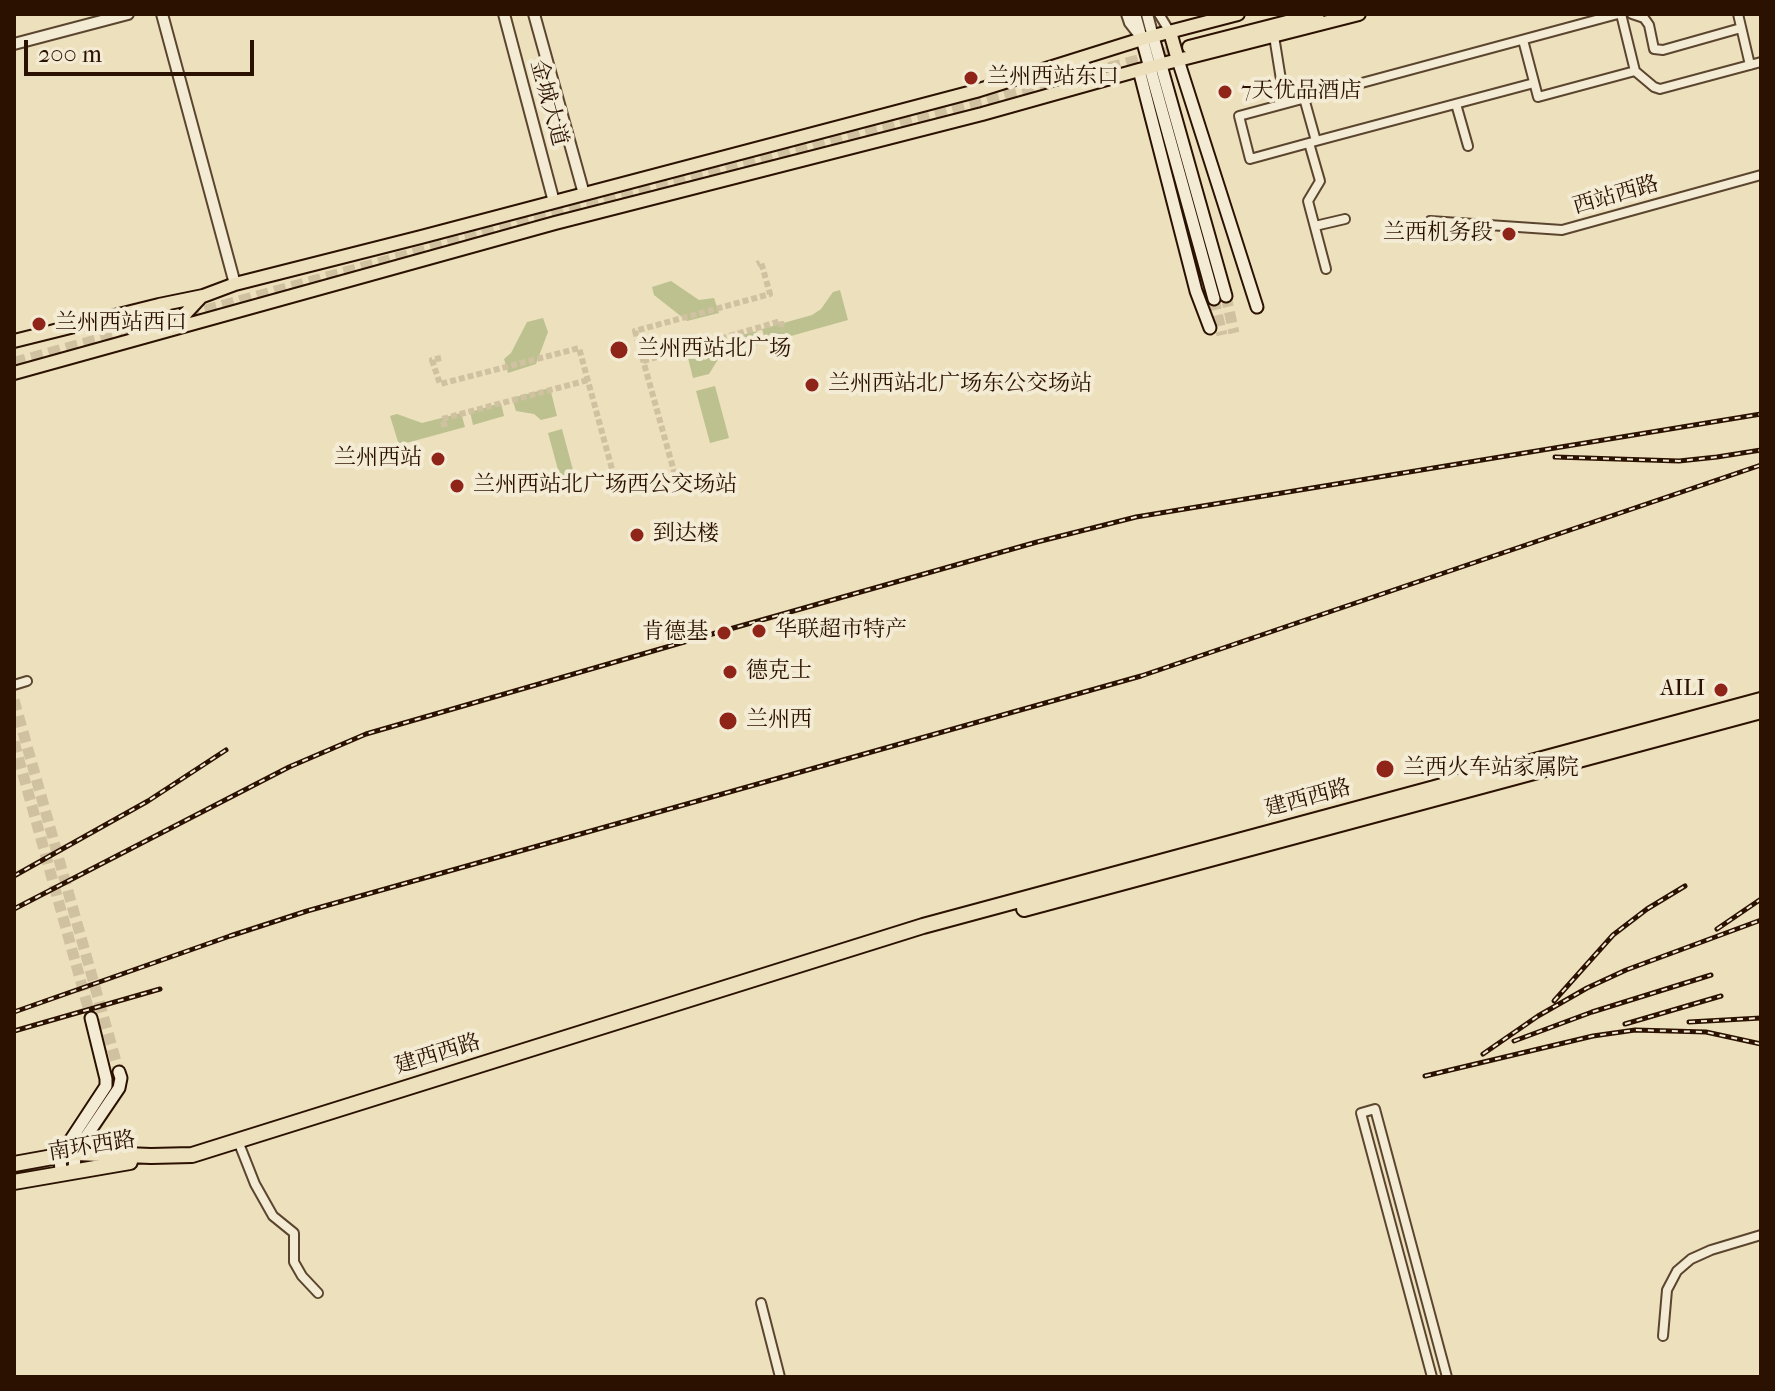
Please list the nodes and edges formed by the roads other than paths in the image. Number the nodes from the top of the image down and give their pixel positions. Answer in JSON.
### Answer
{"nodes":[{"id":1,"x":128,"y":14,"type":"edge"},
{"id":2,"x":162,"y":14,"type":"edge"},
{"id":3,"x":504,"y":14,"type":"edge"},
{"id":4,"x":534,"y":14,"type":"edge"},
{"id":5,"x":1126,"y":14,"type":"edge"},
{"id":6,"x":1135,"y":14,"type":"edge"},
{"id":7,"x":1147,"y":14,"type":"edge"},
{"id":8,"x":1156,"y":14,"type":"edge"},
{"id":9,"x":1238,"y":14,"type":"edge"},
{"id":10,"x":1292,"y":14,"type":"edge"},
{"id":11,"x":1318,"y":14,"type":"edge"},
{"id":12,"x":1359,"y":14,"type":"edge"},
{"id":13,"x":1620,"y":14,"type":"edge"},
{"id":14,"x":1632,"y":14,"type":"edge"},
{"id":15,"x":1734,"y":14,"type":"edge"},
{"id":16,"x":1741,"y":28,"type":"junction"},
{"id":17,"x":1170,"y":32,"type":"junction"},
{"id":18,"x":1274,"y":36,"type":"junction"},
{"id":19,"x":1142,"y":40,"type":"junction"},
{"id":20,"x":1523,"y":40,"type":"junction"},
{"id":21,"x":14,"y":44,"type":"edge"},
{"id":22,"x":1178,"y":60,"type":"junction"},
{"id":23,"x":1761,"y":62,"type":"edge"},
{"id":24,"x":1750,"y":65,"type":"junction"},
{"id":25,"x":1149,"y":68,"type":"junction"},
{"id":26,"x":1635,"y":71,"type":"junction"},
{"id":27,"x":1534,"y":83,"type":"junction"},
{"id":28,"x":1304,"y":98,"type":"junction"},
{"id":29,"x":1456,"y":104,"type":"junction"},
{"id":30,"x":1312,"y":142,"type":"junction"},
{"id":31,"x":1468,"y":146,"type":"dead end"},
{"id":32,"x":1761,"y":175,"type":"edge"},
{"id":33,"x":584,"y":194,"type":"junction"},
{"id":34,"x":554,"y":202,"type":"junction"},
{"id":35,"x":1345,"y":219,"type":"dead end"},
{"id":36,"x":1430,"y":221,"type":"dead end"},
{"id":37,"x":1315,"y":226,"type":"junction"},
{"id":38,"x":1326,"y":269,"type":"dead end"},
{"id":39,"x":235,"y":284,"type":"junction"},
{"id":40,"x":203,"y":296,"type":"junction"},
{"id":41,"x":1220,"y":298,"type":"tunnel mouth"},
{"id":42,"x":1257,"y":307,"type":"dead end"},
{"id":43,"x":178,"y":327,"type":"junction"},
{"id":44,"x":1210,"y":328,"type":"dead end"},
{"id":45,"x":14,"y":341,"type":"edge"},
{"id":46,"x":14,"y":373,"type":"edge"},
{"id":47,"x":27,"y":681,"type":"dead end"},
{"id":48,"x":14,"y":685,"type":"edge"},
{"id":49,"x":1761,"y":700,"type":"edge"},
{"id":50,"x":1761,"y":711,"type":"edge"},
{"id":51,"x":867,"y":944,"type":"junction"},
{"id":52,"x":91,"y":1018,"type":"tunnel mouth"},
{"id":53,"x":119,"y":1072,"type":"tunnel mouth"},
{"id":54,"x":238,"y":1141,"type":"junction"},
{"id":55,"x":68,"y":1155,"type":"junction"},
{"id":56,"x":178,"y":1156,"type":"junction"},
{"id":57,"x":14,"y":1164,"type":"edge"},
{"id":58,"x":67,"y":1172,"type":"junction"},
{"id":59,"x":14,"y":1182,"type":"edge"},
{"id":60,"x":1761,"y":1235,"type":"edge"},
{"id":61,"x":318,"y":1293,"type":"dead end"},
{"id":62,"x":1424,"y":1293,"type":"junction"},
{"id":63,"x":1410,"y":1297,"type":"junction"},
{"id":64,"x":761,"y":1303,"type":"dead end"},
{"id":65,"x":1663,"y":1336,"type":"dead end"},
{"id":66,"x":780,"y":1377,"type":"edge"},
{"id":67,"x":1432,"y":1377,"type":"edge"},
{"id":68,"x":1447,"y":1377,"type":"edge"}],
"edges":[{"from":1,"to":21,"type":"street"},
{"from":2,"to":39,"type":"street"},
{"from":3,"to":34,"type":"street","name":"金城大道"},
{"from":4,"to":33,"type":"street","name":"金城大道"},
{"from":5,"to":19,"type":"street"},
{"from":6,"to":19,"type":"street"},
{"from":7,"to":19,"type":"street"},
{"from":8,"to":17,"type":"street"},
{"from":8,"to":19,"type":"street"},
{"from":9,"to":17,"type":"main road"},
{"from":10,"to":11,"type":"main road"},
{"from":12,"to":18,"type":"main road"},
{"from":13,"to":20,"type":"street"},
{"from":13,"to":26,"type":"street"},
{"from":14,"to":16,"type":"street"},
{"from":15,"to":16,"type":"street"},
{"from":16,"to":24,"type":"street"},
{"from":17,"to":19,"type":"main road"},
{"from":17,"to":22,"type":"main road"},
{"from":18,"to":22,"type":"main road"},
{"from":18,"to":28,"type":"street"},
{"from":19,"to":25,"type":"main road"},
{"from":19,"to":25,"type":"main road"},
{"from":19,"to":33,"type":"main road"},
{"from":20,"to":27,"type":"street"},
{"from":20,"to":28,"type":"street"},
{"from":22,"to":25,"type":"main road"},
{"from":22,"to":42,"type":"main road"},
{"from":23,"to":24,"type":"street"},
{"from":24,"to":26,"type":"street"},
{"from":25,"to":41,"type":"main road"},
{"from":25,"to":43,"type":"main road"},
{"from":25,"to":44,"type":"main road"},
{"from":26,"to":27,"type":"street"},
{"from":27,"to":29,"type":"street"},
{"from":28,"to":30,"type":"street"},
{"from":28,"to":30,"type":"street"},
{"from":29,"to":30,"type":"street"},
{"from":29,"to":31,"type":"street"},
{"from":30,"to":37,"type":"street"},
{"from":32,"to":36,"type":"street","name":"西站西路"},
{"from":33,"to":34,"type":"main road"},
{"from":34,"to":39,"type":"main road"},
{"from":35,"to":37,"type":"street"},
{"from":37,"to":38,"type":"street"},
{"from":39,"to":40,"type":"main road"},
{"from":40,"to":43,"type":"main road"},
{"from":40,"to":45,"type":"main road"},
{"from":43,"to":46,"type":"main road"},
{"from":47,"to":48,"type":"street"},
{"from":49,"to":51,"type":"highway","name":"建西西路"},
{"from":50,"to":51,"type":"highway","name":"建西西路"},
{"from":51,"to":54,"type":"highway","name":"建西西路"},
{"from":52,"to":55,"type":"main road"},
{"from":53,"to":55,"type":"main road"},
{"from":54,"to":56,"type":"highway","name":"建西西路"},
{"from":54,"to":61,"type":"street"},
{"from":55,"to":56,"type":"highway","name":"建西西路"},
{"from":55,"to":57,"type":"highway","name":"建西西路"},
{"from":55,"to":58,"type":"main road"},
{"from":56,"to":58,"type":"highway","name":"南环西路"},
{"from":58,"to":59,"type":"highway","name":"南环西路"},
{"from":60,"to":65,"type":"street"},
{"from":62,"to":63,"type":"street"},
{"from":62,"to":63,"type":"street"},
{"from":62,"to":68,"type":"street"},
{"from":63,"to":67,"type":"street"},
{"from":64,"to":66,"type":"street"}]}
